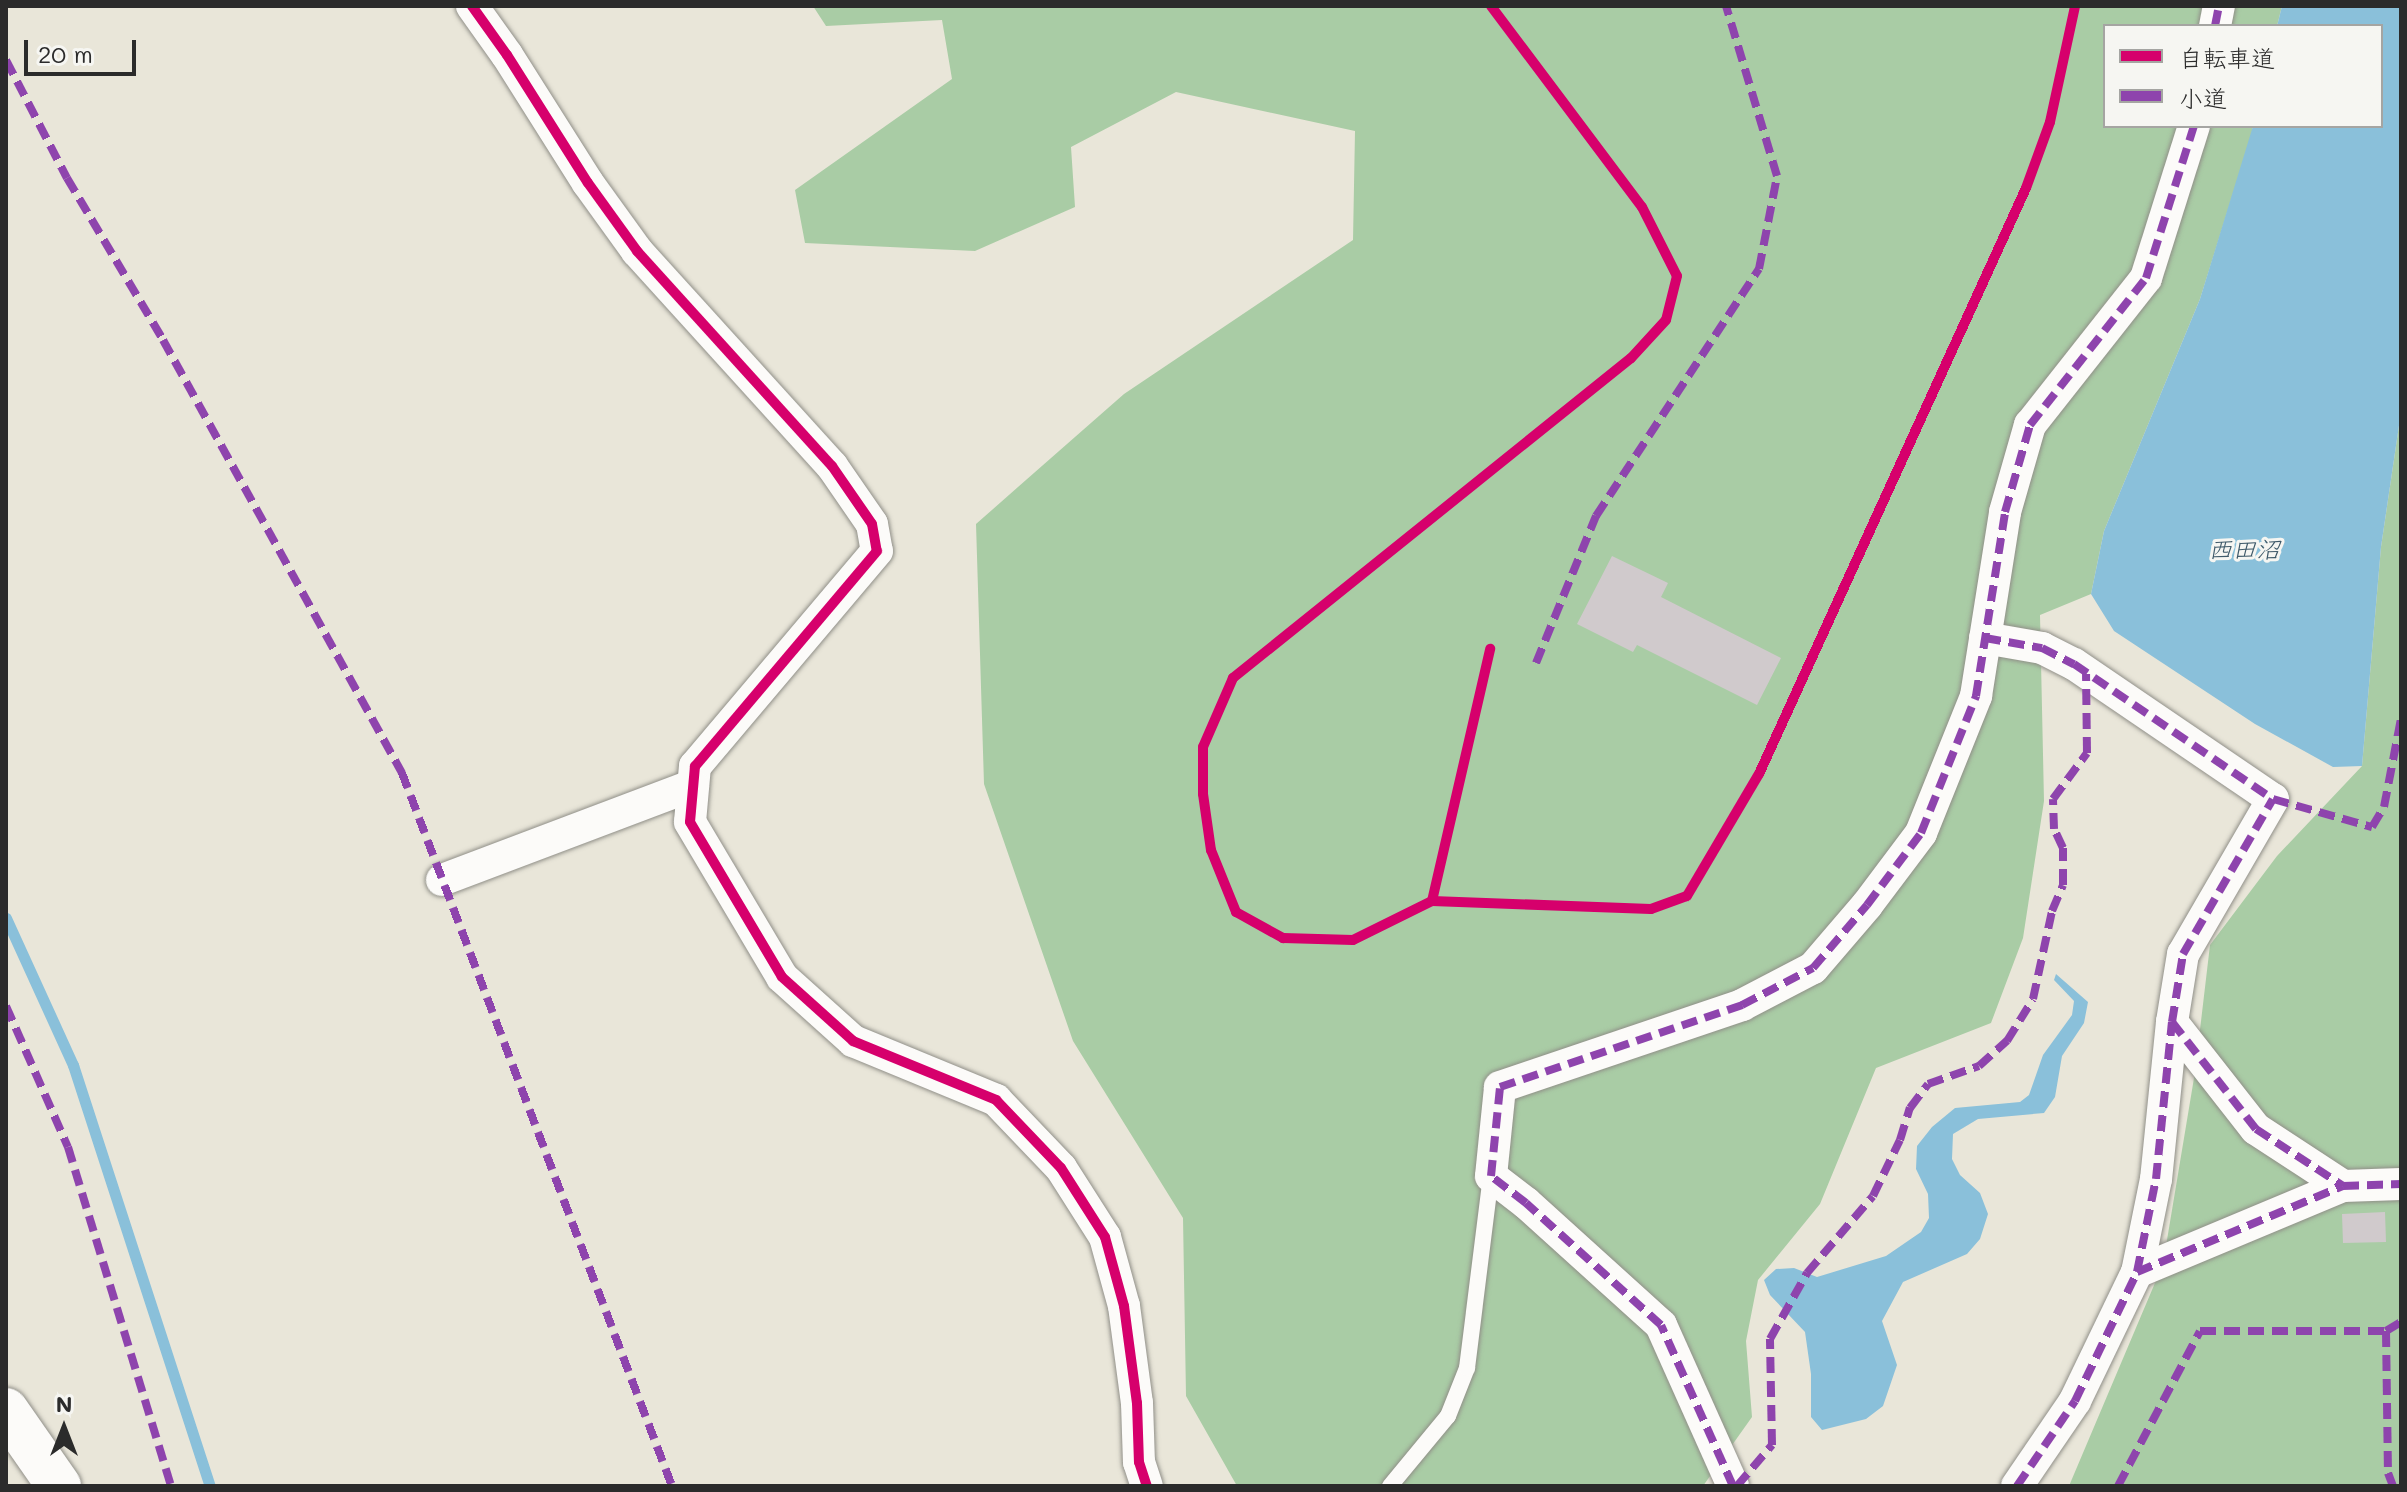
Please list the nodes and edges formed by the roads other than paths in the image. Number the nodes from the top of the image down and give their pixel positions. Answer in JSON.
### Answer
{"nodes":[{"id":1,"x":472,"y":6,"type":"edge"},
{"id":2,"x":2193,"y":128,"type":"edge"},
{"id":3,"x":1985,"y":638,"type":"junction"},
{"id":4,"x":693,"y":785,"type":"junction"},
{"id":5,"x":442,"y":880,"type":"dead end"},
{"id":6,"x":2172,"y":1022,"type":"junction"},
{"id":7,"x":1491,"y":1176,"type":"junction"},
{"id":8,"x":2401,"y":1184,"type":"edge"},
{"id":9,"x":2343,"y":1186,"type":"junction"},
{"id":10,"x":2137,"y":1272,"type":"junction"},
{"id":11,"x":6,"y":1410,"type":"edge"},
{"id":12,"x":59,"y":1486,"type":"edge"},
{"id":13,"x":1147,"y":1486,"type":"edge"},
{"id":14,"x":1390,"y":1486,"type":"edge"},
{"id":15,"x":1733,"y":1486,"type":"edge"},
{"id":16,"x":2017,"y":1486,"type":"edge"}],
"edges":[{"from":1,"to":4,"type":"street"},
{"from":2,"to":3,"type":"street"},
{"from":3,"to":6,"type":"street"},
{"from":3,"to":7,"type":"street"},
{"from":4,"to":5,"type":"street"},
{"from":4,"to":13,"type":"street"},
{"from":6,"to":9,"type":"street"},
{"from":6,"to":10,"type":"street"},
{"from":7,"to":14,"type":"lane"},
{"from":7,"to":15,"type":"street"},
{"from":8,"to":9,"type":"street"},
{"from":9,"to":10,"type":"street"},
{"from":10,"to":16,"type":"street"},
{"from":11,"to":12,"type":"main road"}]}
